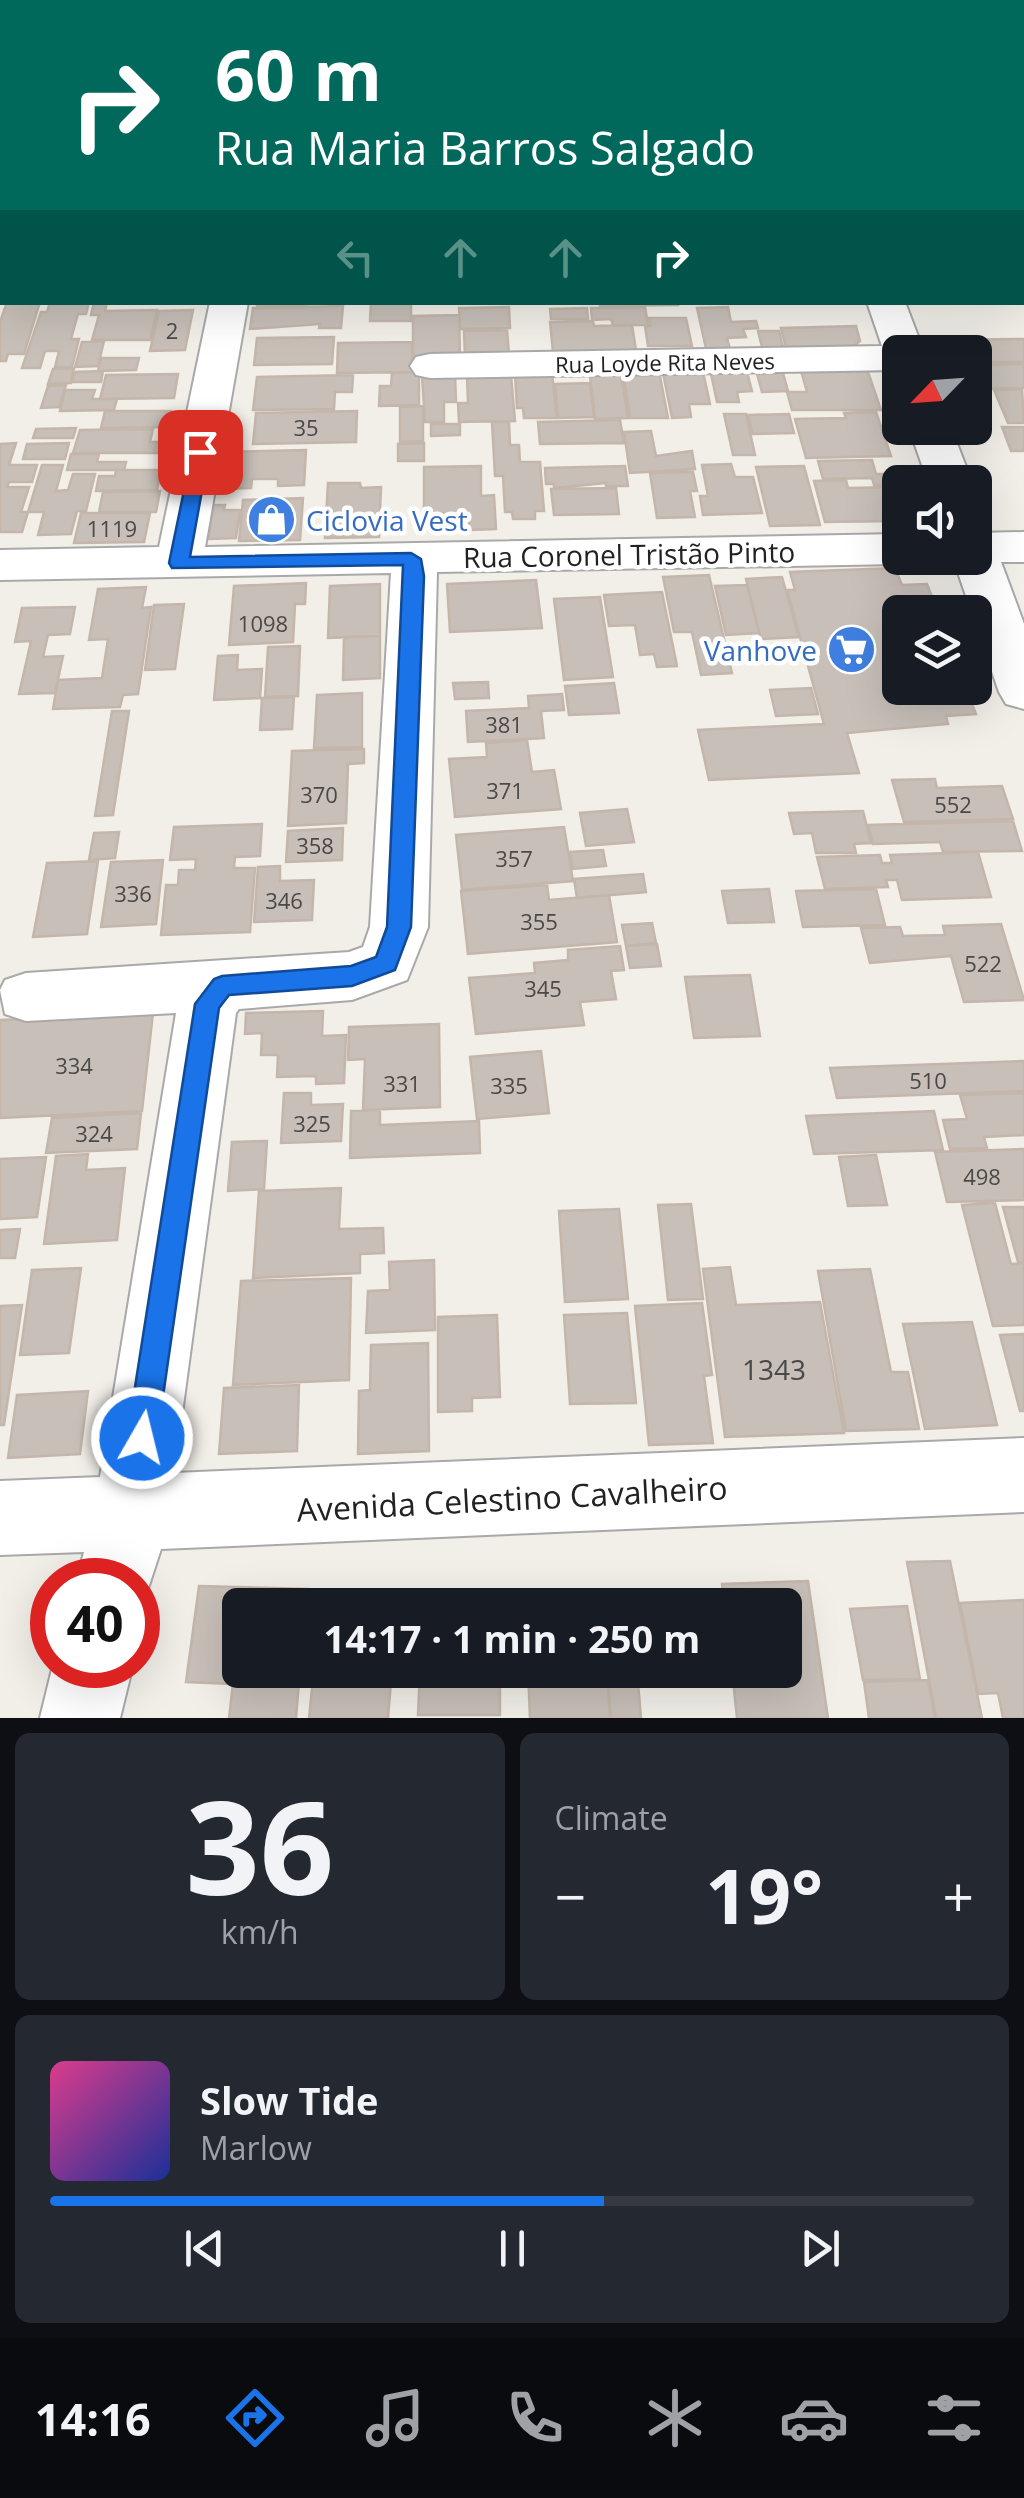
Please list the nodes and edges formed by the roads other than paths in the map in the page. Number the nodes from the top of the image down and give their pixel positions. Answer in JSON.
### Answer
{"nodes":[{"id":1,"x":228,"y":305,"type":"edge"},
{"id":2,"x":887,"y":305,"type":"edge"},
{"id":3,"x":896,"y":335,"type":"edge"},
{"id":4,"x":882,"y":355,"type":"edge"},
{"id":5,"x":430,"y":366,"type":"dead end"},
{"id":6,"x":1024,"y":546,"type":"edge"},
{"id":7,"x":882,"y":549,"type":"edge"},
{"id":8,"x":992,"y":549,"type":"edge"},
{"id":9,"x":411,"y":559,"type":"junction"},
{"id":10,"x":179,"y":563,"type":"junction"},
{"id":11,"x":0,"y":565,"type":"edge"},
{"id":12,"x":983,"y":575,"type":"edge"},
{"id":13,"x":1024,"y":692,"type":"edge"},
{"id":14,"x":222,"y":986,"type":"junction"},
{"id":15,"x":26,"y":997,"type":"dead end"},
{"id":16,"x":1024,"y":1476,"type":"edge"},
{"id":17,"x":0,"y":1518,"type":"edge"},
{"id":18,"x":123,"y":1548,"type":"edge"},
{"id":19,"x":88,"y":1688,"type":"edge"},
{"id":20,"x":80,"y":1718,"type":"edge"}],
"edges":[{"from":1,"to":10,"type":"street"},
{"from":2,"to":3,"type":"street"},
{"from":4,"to":5,"type":"street","name":"Rua Loyde Rita Neves"},
{"from":6,"to":8,"type":"street"},
{"from":7,"to":9,"type":"street","name":"Rua Coronel Tristão Pinto"},
{"from":9,"to":10,"type":"street","name":"Rua Coronel Tristão Pinto"},
{"from":9,"to":14,"type":"street"},
{"from":10,"to":11,"type":"street","name":"Rua Coronel Tristão Pinto"},
{"from":12,"to":13,"type":"street"},
{"from":14,"to":15,"type":"street"},
{"from":14,"to":18,"type":"street"},
{"from":16,"to":18,"type":"street","name":"Avenida Celestino Cavalheiro"},
{"from":17,"to":18,"type":"street","name":"Avenida Celestino Cavalheiro"},
{"from":19,"to":20,"type":"street"}]}
